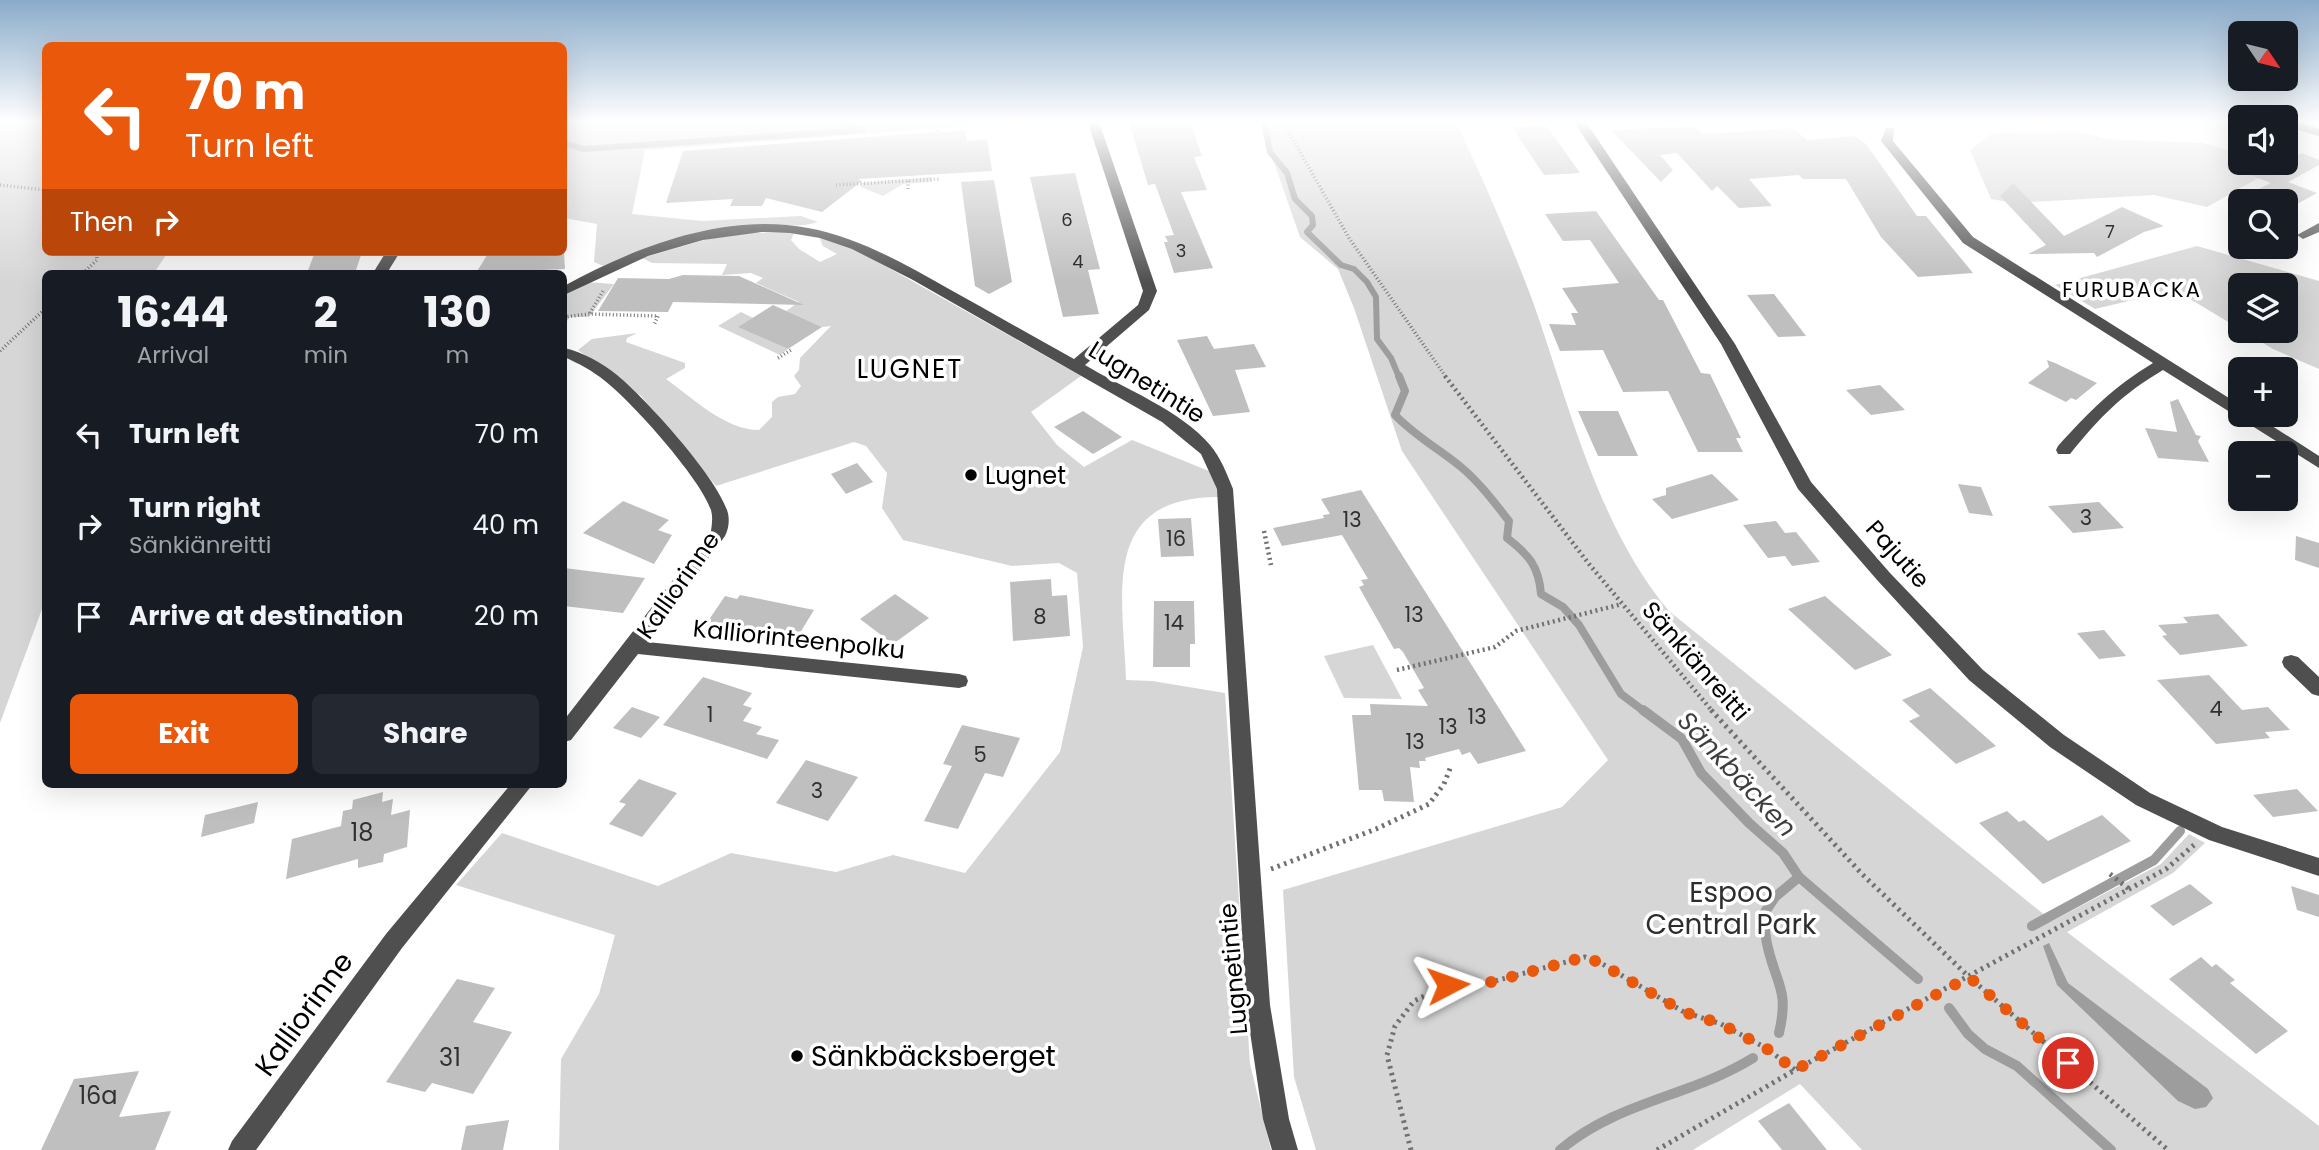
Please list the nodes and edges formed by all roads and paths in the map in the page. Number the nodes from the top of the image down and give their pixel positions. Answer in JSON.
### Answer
{"nodes":[{"id":1,"x":1112,"y":176,"type":"edge"},
{"id":2,"x":1314,"y":176,"type":"edge"},
{"id":3,"x":1616,"y":176,"type":"edge"},
{"id":4,"x":1915,"y":176,"type":"edge"},
{"id":5,"x":940,"y":179,"type":"dead end"},
{"id":6,"x":908,"y":181,"type":"junction"},
{"id":7,"x":0,"y":185,"type":"edge"},
{"id":8,"x":836,"y":185,"type":"dead end"},
{"id":9,"x":908,"y":189,"type":"dead end"},
{"id":10,"x":42,"y":190,"type":"edge"},
{"id":11,"x":2319,"y":228,"type":"edge"},
{"id":12,"x":2302,"y":234,"type":"dead end"},
{"id":13,"x":96,"y":256,"type":"edge"},
{"id":14,"x":86,"y":270,"type":"edge"},
{"id":15,"x":567,"y":289,"type":"edge"},
{"id":16,"x":567,"y":310,"type":"edge"},
{"id":17,"x":42,"y":312,"type":"edge"},
{"id":18,"x":567,"y":316,"type":"edge"},
{"id":19,"x":570,"y":316,"type":"junction"},
{"id":20,"x":654,"y":325,"type":"dead end"},
{"id":21,"x":791,"y":350,"type":"dead end"},
{"id":22,"x":0,"y":351,"type":"edge"},
{"id":23,"x":567,"y":353,"type":"edge"},
{"id":24,"x":778,"y":358,"type":"dead end"},
{"id":25,"x":2164,"y":363,"type":"junction"},
{"id":26,"x":1075,"y":366,"type":"junction"},
{"id":27,"x":2228,"y":404,"type":"edge"},
{"id":28,"x":2264,"y":427,"type":"edge"},
{"id":29,"x":2064,"y":450,"type":"dead end"},
{"id":30,"x":2319,"y":463,"type":"edge"},
{"id":31,"x":1264,"y":531,"type":"dead end"},
{"id":32,"x":1271,"y":565,"type":"dead end"},
{"id":33,"x":1622,"y":604,"type":"junction"},
{"id":34,"x":633,"y":647,"type":"junction"},
{"id":35,"x":2291,"y":662,"type":"dead end"},
{"id":36,"x":1397,"y":670,"type":"dead end"},
{"id":37,"x":959,"y":681,"type":"dead end"},
{"id":38,"x":2319,"y":689,"type":"edge"},
{"id":39,"x":567,"y":730,"type":"edge"},
{"id":40,"x":1451,"y":766,"type":"dead end"},
{"id":41,"x":520,"y":788,"type":"edge"},
{"id":42,"x":2202,"y":837,"type":"dead end"},
{"id":43,"x":1269,"y":855,"type":"dead end"},
{"id":44,"x":2319,"y":867,"type":"edge"},
{"id":45,"x":2110,"y":874,"type":"dead end"},
{"id":46,"x":2129,"y":889,"type":"junction"},
{"id":47,"x":1969,"y":977,"type":"junction"},
{"id":48,"x":1795,"y":1070,"type":"junction"},
{"id":49,"x":241,"y":1150,"type":"edge"},
{"id":50,"x":1285,"y":1150,"type":"edge"},
{"id":51,"x":1411,"y":1150,"type":"edge"},
{"id":52,"x":1657,"y":1150,"type":"edge"},
{"id":53,"x":2168,"y":1150,"type":"edge"}],
"edges":[{"from":1,"to":26,"type":"street"},
{"from":2,"to":33,"type":"path","name":"Sänkiänreitti"},
{"from":3,"to":44,"type":"street","name":"Pajutie"},
{"from":4,"to":25,"type":"street"},
{"from":5,"to":6,"type":"path"},
{"from":6,"to":8,"type":"path"},
{"from":6,"to":9,"type":"path"},
{"from":7,"to":10,"type":"path"},
{"from":11,"to":12,"type":"street"},
{"from":13,"to":14,"type":"path"},
{"from":15,"to":26,"type":"street","name":"Lugnetintie"},
{"from":16,"to":19,"type":"path"},
{"from":17,"to":22,"type":"path"},
{"from":18,"to":19,"type":"path"},
{"from":19,"to":20,"type":"path"},
{"from":21,"to":24,"type":"path"},
{"from":23,"to":34,"type":"street","name":"Kalliorinne"},
{"from":25,"to":27,"type":"street"},
{"from":25,"to":29,"type":"street"},
{"from":26,"to":50,"type":"street","name":"Lugnetintie"},
{"from":28,"to":30,"type":"street"},
{"from":31,"to":32,"type":"path"},
{"from":33,"to":36,"type":"path"},
{"from":33,"to":47,"type":"path","name":"Sänkiänreitti"},
{"from":34,"to":37,"type":"street","name":"Kalliorinteenpolku"},
{"from":34,"to":39,"type":"street","name":"Kalliorinne"},
{"from":35,"to":38,"type":"street"},
{"from":40,"to":43,"type":"path"},
{"from":41,"to":49,"type":"street","name":"Kalliorinne"},
{"from":42,"to":46,"type":"path"},
{"from":45,"to":46,"type":"path"},
{"from":46,"to":47,"type":"path"},
{"from":47,"to":48,"type":"path"},
{"from":47,"to":53,"type":"path","name":"Sänkiänreitti"},
{"from":48,"to":51,"type":"path"},
{"from":48,"to":52,"type":"path"}]}
